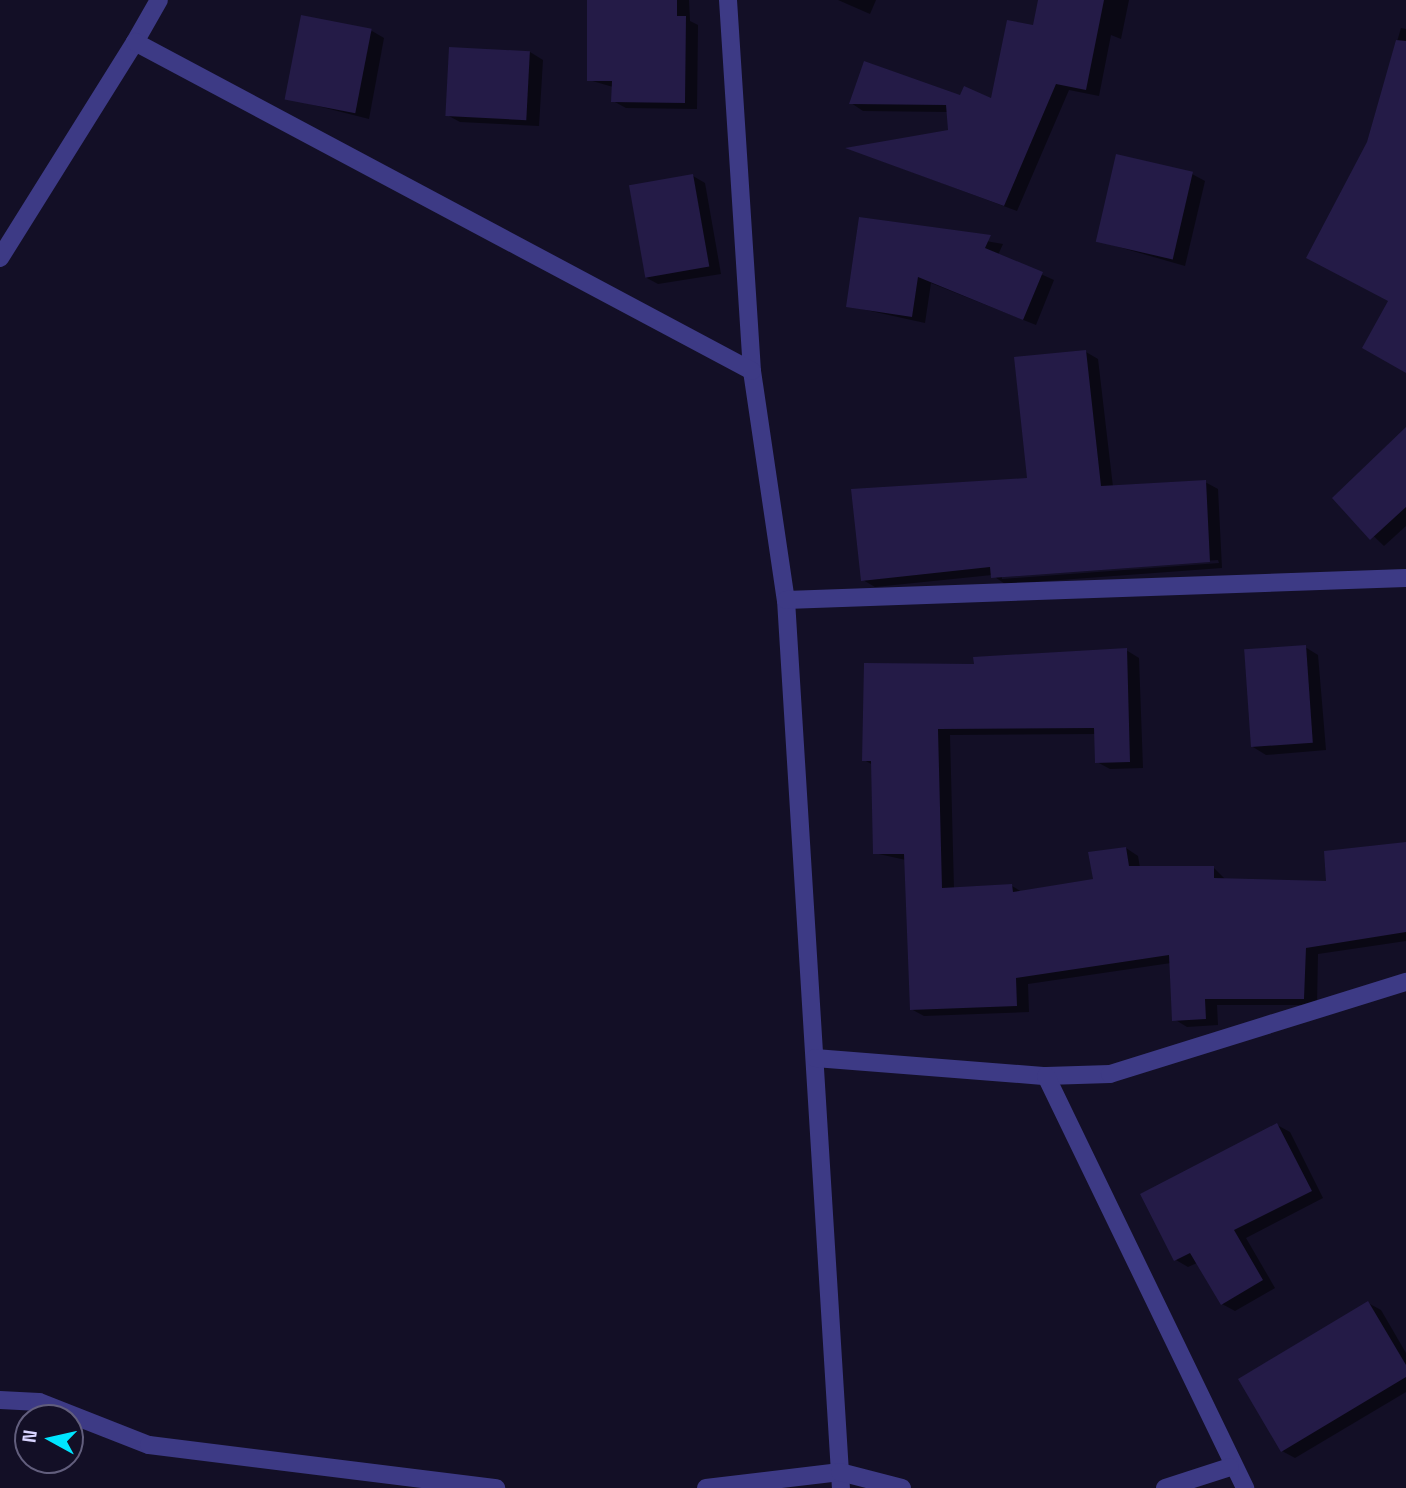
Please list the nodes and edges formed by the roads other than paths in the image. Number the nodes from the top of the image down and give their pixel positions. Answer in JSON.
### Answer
{"nodes":[{"id":1,"x":159,"y":0,"type":"edge"},
{"id":2,"x":728,"y":0,"type":"edge"},
{"id":3,"x":135,"y":42,"type":"junction"},
{"id":4,"x":0,"y":258,"type":"edge"},
{"id":5,"x":752,"y":371,"type":"junction"},
{"id":6,"x":1406,"y":578,"type":"edge"},
{"id":7,"x":786,"y":600,"type":"junction"},
{"id":8,"x":1406,"y":982,"type":"edge"},
{"id":9,"x":815,"y":1058,"type":"junction"},
{"id":10,"x":1046,"y":1076,"type":"junction"},
{"id":11,"x":0,"y":1400,"type":"edge"},
{"id":12,"x":1230,"y":1467,"type":"junction"},
{"id":13,"x":841,"y":1480,"type":"edge"},
{"id":14,"x":496,"y":1488,"type":"edge"},
{"id":15,"x":706,"y":1488,"type":"edge"},
{"id":16,"x":902,"y":1488,"type":"edge"},
{"id":17,"x":1165,"y":1488,"type":"edge"},
{"id":18,"x":1245,"y":1488,"type":"edge"}],
"edges":[{"from":1,"to":3,"type":"street"},
{"from":2,"to":5,"type":"street"},
{"from":3,"to":4,"type":"street"},
{"from":3,"to":5,"type":"street"},
{"from":5,"to":7,"type":"street"},
{"from":6,"to":7,"type":"street"},
{"from":7,"to":9,"type":"street"},
{"from":8,"to":10,"type":"street"},
{"from":9,"to":10,"type":"street"},
{"from":9,"to":13,"type":"street"},
{"from":10,"to":12,"type":"street"},
{"from":11,"to":14,"type":"street"},
{"from":12,"to":17,"type":"street"},
{"from":12,"to":18,"type":"street"},
{"from":13,"to":15,"type":"street"},
{"from":13,"to":16,"type":"street"}]}
